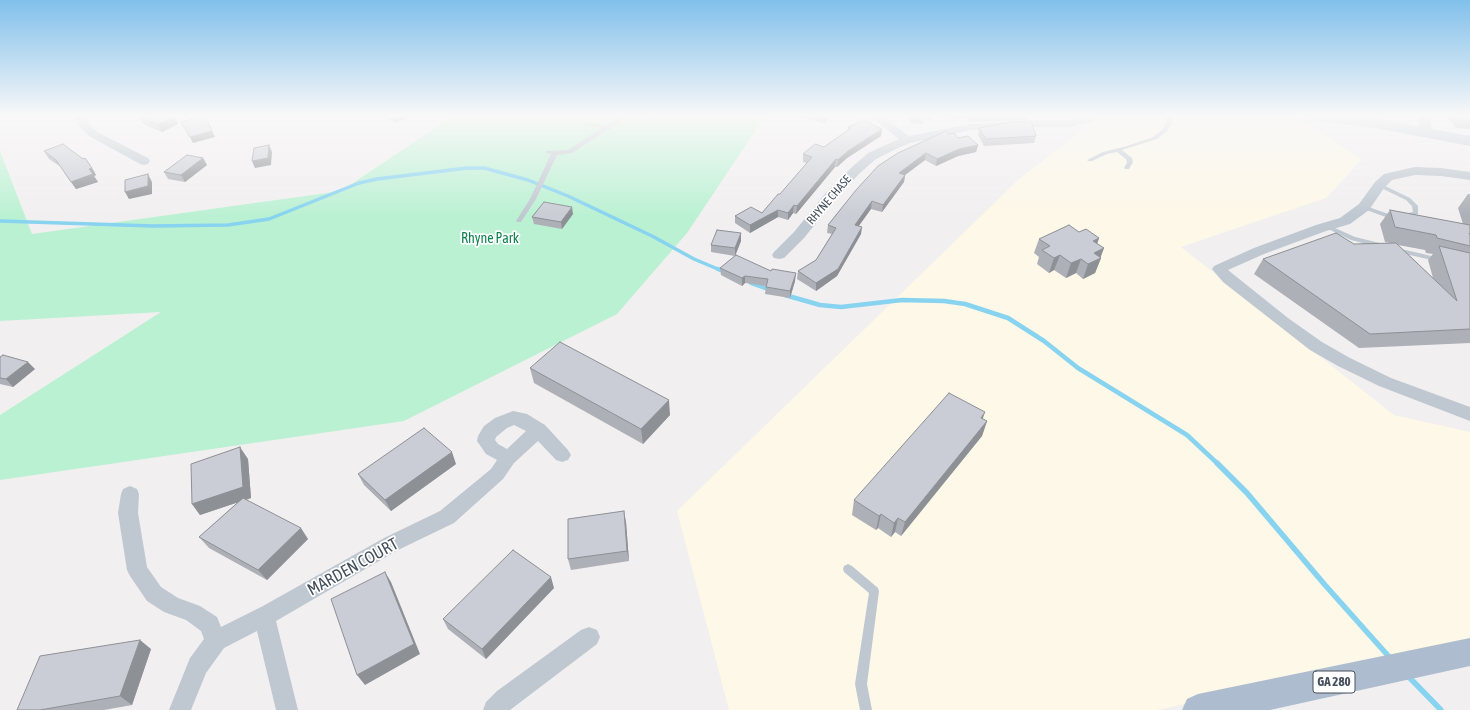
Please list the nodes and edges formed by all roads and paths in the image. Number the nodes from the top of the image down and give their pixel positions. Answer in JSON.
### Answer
{"nodes":[{"id":1,"x":122,"y":149,"type":"edge"},
{"id":2,"x":575,"y":149,"type":"edge"},
{"id":3,"x":887,"y":149,"type":"edge"},
{"id":4,"x":1118,"y":150,"type":"joint"},
{"id":5,"x":1090,"y":160,"type":"dead end"},
{"id":6,"x":144,"y":161,"type":"dead end"},
{"id":7,"x":1127,"y":168,"type":"dead end"},
{"id":8,"x":1470,"y":176,"type":"edge"},
{"id":9,"x":1379,"y":185,"type":"junction"},
{"id":10,"x":1363,"y":207,"type":"junction"},
{"id":11,"x":519,"y":221,"type":"dead end"},
{"id":12,"x":1326,"y":226,"type":"junction"},
{"id":13,"x":779,"y":254,"type":"dead end"},
{"id":14,"x":1448,"y":262,"type":"edge"},
{"id":15,"x":1470,"y":414,"type":"edge"},
{"id":16,"x":539,"y":430,"type":"junction"},
{"id":17,"x":562,"y":455,"type":"dead end"},
{"id":18,"x":508,"y":458,"type":"junction"},
{"id":19,"x":130,"y":494,"type":"dead end"},
{"id":20,"x":848,"y":569,"type":"dead end"},
{"id":21,"x":264,"y":616,"type":"junction"},
{"id":22,"x":589,"y":637,"type":"dead end"},
{"id":23,"x":216,"y":641,"type":"junction"},
{"id":24,"x":1470,"y":652,"type":"edge"},
{"id":25,"x":180,"y":710,"type":"edge"},
{"id":26,"x":287,"y":710,"type":"edge"},
{"id":27,"x":494,"y":710,"type":"edge"},
{"id":28,"x":866,"y":710,"type":"edge"},
{"id":29,"x":1198,"y":710,"type":"edge"}],
"edges":[{"from":1,"to":6,"type":"street"},
{"from":2,"to":11,"type":"lane"},
{"from":3,"to":13,"type":"street","name":"RHYNE CHASE"},
{"from":4,"to":5,"type":"lane"},
{"from":4,"to":7,"type":"lane"},
{"from":8,"to":9,"type":"street"},
{"from":9,"to":10,"type":"street"},
{"from":9,"to":10,"type":"lane"},
{"from":10,"to":12,"type":"street"},
{"from":12,"to":14,"type":"lane"},
{"from":12,"to":15,"type":"street"},
{"from":16,"to":17,"type":"street"},
{"from":16,"to":18,"type":"street","name":"MARDEN COURT"},
{"from":16,"to":18,"type":"street"},
{"from":18,"to":21,"type":"street","name":"MARDEN COURT"},
{"from":19,"to":23,"type":"street"},
{"from":20,"to":28,"type":"lane"},
{"from":21,"to":23,"type":"street","name":"MARDEN COURT"},
{"from":21,"to":26,"type":"street"},
{"from":22,"to":27,"type":"street"},
{"from":23,"to":25,"type":"street","name":"MARDEN COURT"},
{"from":24,"to":29,"type":"main road","number":"GA 280"}]}
